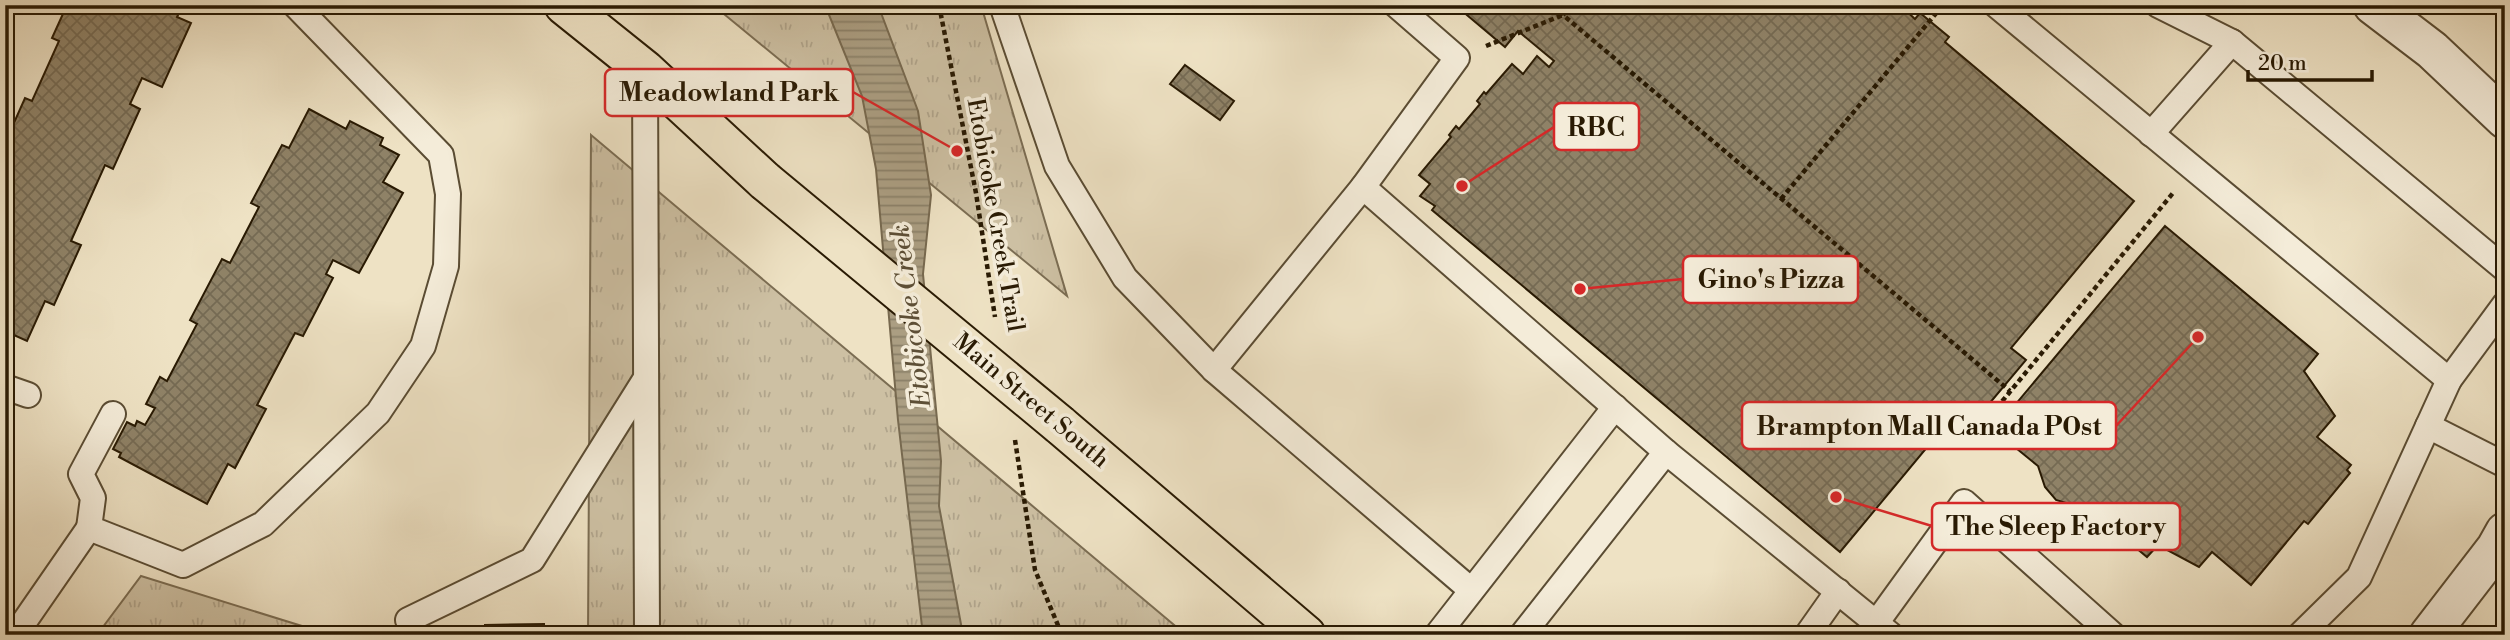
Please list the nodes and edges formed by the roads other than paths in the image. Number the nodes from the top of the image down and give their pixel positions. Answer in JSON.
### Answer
{"nodes":[{"id":1,"x":295,"y":5,"type":"edge"},
{"id":2,"x":564,"y":5,"type":"edge"},
{"id":3,"x":1002,"y":5,"type":"edge"},
{"id":4,"x":1396,"y":5,"type":"edge"},
{"id":5,"x":1996,"y":5,"type":"edge"},
{"id":6,"x":2158,"y":5,"type":"edge"},
{"id":7,"x":2373,"y":5,"type":"edge"},
{"id":8,"x":2232,"y":42,"type":"junction"},
{"id":9,"x":645,"y":71,"type":"junction"},
{"id":10,"x":2505,"y":119,"type":"edge"},
{"id":11,"x":2151,"y":134,"type":"junction"},
{"id":12,"x":1363,"y":187,"type":"junction"},
{"id":13,"x":2505,"y":268,"type":"edge"},
{"id":14,"x":2505,"y":304,"type":"edge"},
{"id":15,"x":1214,"y":370,"type":"junction"},
{"id":16,"x":646,"y":378,"type":"junction"},
{"id":17,"x":2449,"y":380,"type":"junction"},
{"id":18,"x":1615,"y":407,"type":"junction"},
{"id":19,"x":113,"y":414,"type":"dead end"},
{"id":20,"x":2428,"y":426,"type":"junction"},
{"id":21,"x":1666,"y":452,"type":"junction"},
{"id":22,"x":2505,"y":465,"type":"edge"},
{"id":23,"x":89,"y":528,"type":"junction"},
{"id":24,"x":2505,"y":532,"type":"edge"},
{"id":25,"x":1471,"y":590,"type":"junction"},
{"id":26,"x":1839,"y":591,"type":"junction"},
{"id":27,"x":408,"y":620,"type":"dead end"},
{"id":28,"x":1884,"y":629,"type":"edge"},
{"id":29,"x":1531,"y":632,"type":"edge"},
{"id":30,"x":15,"y":635,"type":"edge"},
{"id":31,"x":647,"y":635,"type":"edge"},
{"id":32,"x":1306,"y":635,"type":"edge"},
{"id":33,"x":1437,"y":635,"type":"edge"},
{"id":34,"x":1807,"y":635,"type":"edge"},
{"id":35,"x":2113,"y":635,"type":"edge"},
{"id":36,"x":2300,"y":635,"type":"edge"},
{"id":37,"x":2429,"y":635,"type":"edge"}],
"edges":[{"from":1,"to":23,"type":"lane"},
{"from":2,"to":9,"type":"main road","name":"Main Street South"},
{"from":3,"to":15,"type":"lane"},
{"from":4,"to":12,"type":"lane"},
{"from":5,"to":11,"type":"lane"},
{"from":6,"to":8,"type":"lane"},
{"from":7,"to":10,"type":"street"},
{"from":8,"to":11,"type":"lane"},
{"from":8,"to":13,"type":"lane"},
{"from":9,"to":16,"type":"lane"},
{"from":9,"to":32,"type":"main road","name":"Main Street South","bridge":true},
{"from":11,"to":17,"type":"lane"},
{"from":12,"to":15,"type":"lane"},
{"from":12,"to":18,"type":"lane"},
{"from":14,"to":17,"type":"lane"},
{"from":15,"to":25,"type":"lane"},
{"from":16,"to":27,"type":"lane"},
{"from":16,"to":31,"type":"lane"},
{"from":17,"to":20,"type":"lane"},
{"from":18,"to":21,"type":"lane"},
{"from":18,"to":25,"type":"lane"},
{"from":19,"to":23,"type":"lane"},
{"from":20,"to":22,"type":"lane"},
{"from":20,"to":36,"type":"lane"},
{"from":21,"to":26,"type":"lane"},
{"from":21,"to":29,"type":"lane"},
{"from":23,"to":30,"type":"lane"},
{"from":24,"to":37,"type":"street"},
{"from":25,"to":33,"type":"lane"},
{"from":26,"to":28,"type":"lane"},
{"from":26,"to":34,"type":"lane"},
{"from":28,"to":35,"type":"lane"}]}
